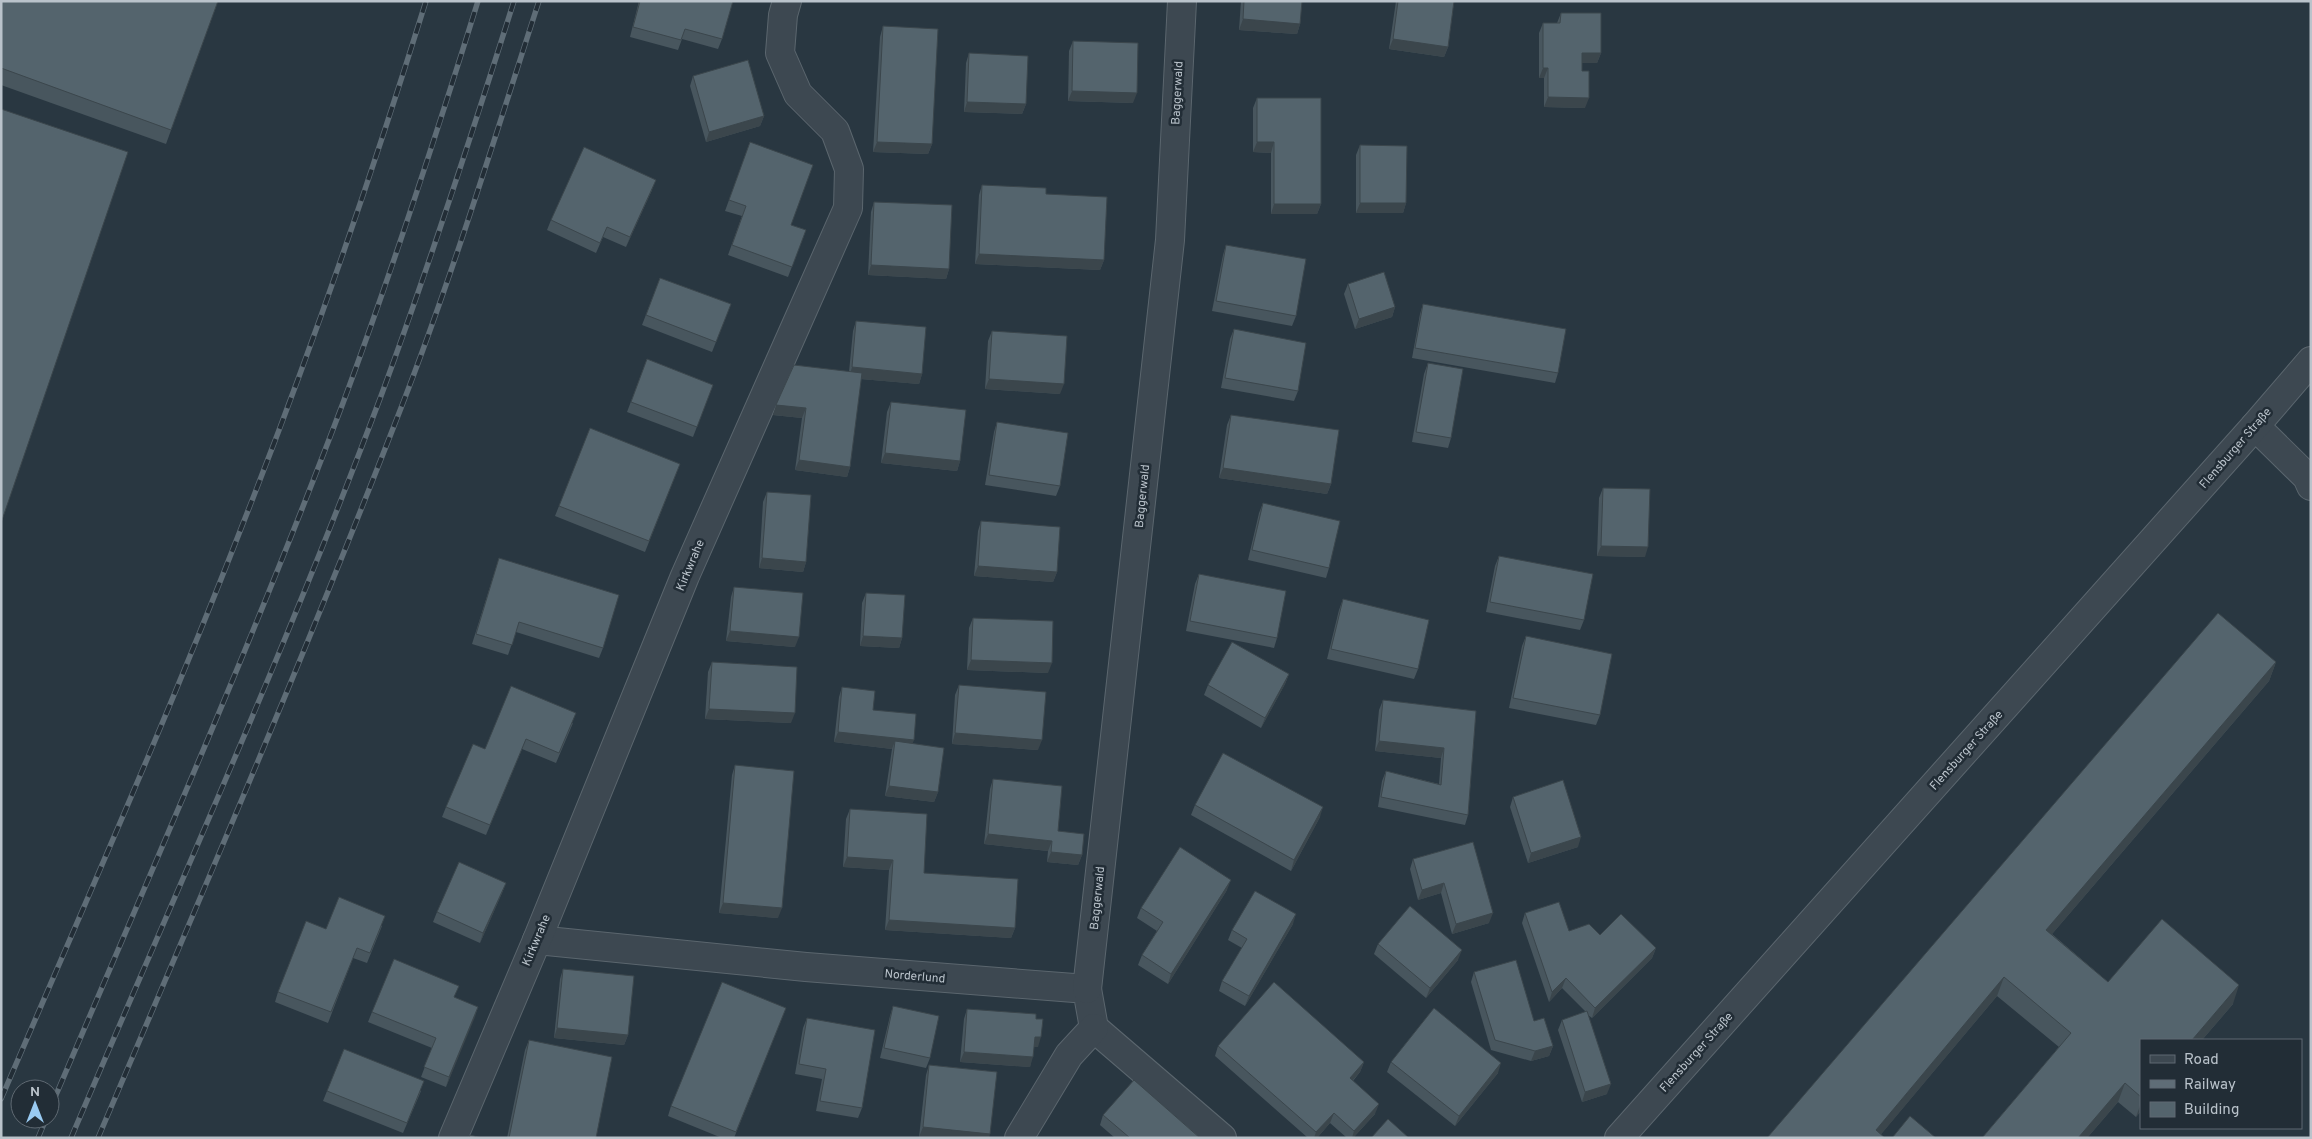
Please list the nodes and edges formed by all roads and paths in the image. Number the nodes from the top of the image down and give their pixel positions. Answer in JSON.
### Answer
{"nodes":[{"id":1,"x":786,"y":1,"type":"edge"},
{"id":2,"x":1182,"y":1,"type":"edge"},
{"id":3,"x":2311,"y":361,"type":"edge"},
{"id":4,"x":2255,"y":426,"type":"junction"},
{"id":5,"x":2311,"y":486,"type":"edge"},
{"id":6,"x":537,"y":940,"type":"junction"},
{"id":7,"x":1087,"y":990,"type":"junction"},
{"id":8,"x":1094,"y":1028,"type":"junction"},
{"id":9,"x":453,"y":1138,"type":"edge"},
{"id":10,"x":1020,"y":1138,"type":"edge"},
{"id":11,"x":1222,"y":1138,"type":"edge"},
{"id":12,"x":1619,"y":1138,"type":"edge"}],
"edges":[{"from":1,"to":6,"type":"street","name":"Kirkwrahe"},
{"from":2,"to":7,"type":"street","name":"Baggerwald"},
{"from":3,"to":4,"type":"street","name":"Flensburger Straße"},
{"from":4,"to":5,"type":"street"},
{"from":4,"to":12,"type":"street","name":"Flensburger Straße"},
{"from":6,"to":7,"type":"street","name":"Norderlund"},
{"from":6,"to":9,"type":"street","name":"Kirkwrahe"},
{"from":7,"to":8,"type":"street"},
{"from":8,"to":10,"type":"street"},
{"from":8,"to":11,"type":"street"}]}
